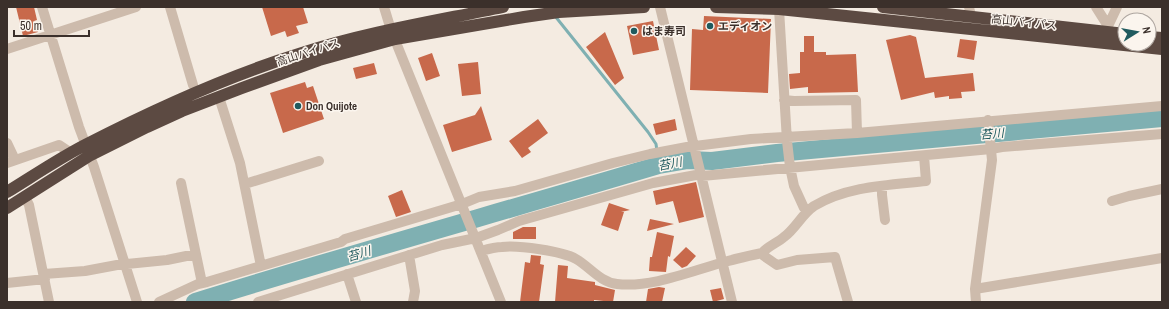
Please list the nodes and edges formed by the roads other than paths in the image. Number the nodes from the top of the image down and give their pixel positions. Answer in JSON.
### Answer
{"nodes":[{"id":1,"x":42,"y":7,"type":"edge"},
{"id":2,"x":136,"y":7,"type":"edge"},
{"id":3,"x":170,"y":7,"type":"edge"},
{"id":4,"x":384,"y":7,"type":"edge"},
{"id":5,"x":503,"y":7,"type":"edge"},
{"id":6,"x":644,"y":7,"type":"edge"},
{"id":7,"x":660,"y":7,"type":"edge"},
{"id":8,"x":716,"y":7,"type":"edge"},
{"id":9,"x":883,"y":7,"type":"edge"},
{"id":10,"x":1096,"y":7,"type":"edge"},
{"id":11,"x":1116,"y":7,"type":"edge"},
{"id":12,"x":779,"y":9,"type":"junction"},
{"id":13,"x":970,"y":12,"type":"edge"},
{"id":14,"x":1108,"y":29,"type":"junction"},
{"id":15,"x":1117,"y":32,"type":"edge"},
{"id":16,"x":393,"y":34,"type":"junction"},
{"id":17,"x":50,"y":35,"type":"junction"},
{"id":18,"x":7,"y":49,"type":"edge"},
{"id":19,"x":1162,"y":49,"type":"edge"},
{"id":20,"x":193,"y":85,"type":"dead end"},
{"id":21,"x":219,"y":97,"type":"junction"},
{"id":22,"x":784,"y":100,"type":"junction"},
{"id":23,"x":1162,"y":106,"type":"edge"},
{"id":24,"x":988,"y":122,"type":"junction"},
{"id":25,"x":857,"y":132,"type":"junction"},
{"id":26,"x":1162,"y":134,"type":"edge"},
{"id":27,"x":787,"y":139,"type":"junction"},
{"id":28,"x":7,"y":143,"type":"edge"},
{"id":29,"x":991,"y":147,"type":"junction"},
{"id":30,"x":695,"y":148,"type":"junction"},
{"id":31,"x":87,"y":151,"type":"junction"},
{"id":32,"x":71,"y":153,"type":"junction"},
{"id":33,"x":924,"y":156,"type":"junction"},
{"id":34,"x":11,"y":161,"type":"edge"},
{"id":35,"x":319,"y":161,"type":"dead end"},
{"id":36,"x":789,"y":165,"type":"junction"},
{"id":37,"x":701,"y":174,"type":"junction"},
{"id":38,"x":182,"y":183,"type":"dead end"},
{"id":39,"x":245,"y":184,"type":"junction"},
{"id":40,"x":882,"y":186,"type":"junction"},
{"id":41,"x":1162,"y":189,"type":"edge"},
{"id":42,"x":7,"y":192,"type":"edge"},
{"id":43,"x":25,"y":197,"type":"junction"},
{"id":44,"x":1112,"y":201,"type":"dead end"},
{"id":45,"x":463,"y":207,"type":"junction"},
{"id":46,"x":7,"y":208,"type":"edge"},
{"id":47,"x":804,"y":208,"type":"dead end"},
{"id":48,"x":885,"y":220,"type":"dead end"},
{"id":49,"x":475,"y":235,"type":"junction"},
{"id":50,"x":481,"y":251,"type":"junction"},
{"id":51,"x":762,"y":253,"type":"junction"},
{"id":52,"x":196,"y":254,"type":"junction"},
{"id":53,"x":409,"y":255,"type":"junction"},
{"id":54,"x":1162,"y":258,"type":"edge"},
{"id":55,"x":723,"y":262,"type":"junction"},
{"id":56,"x":125,"y":264,"type":"junction"},
{"id":57,"x":261,"y":266,"type":"junction"},
{"id":58,"x":348,"y":274,"type":"junction"},
{"id":59,"x":44,"y":276,"type":"junction"},
{"id":60,"x":7,"y":283,"type":"edge"},
{"id":61,"x":202,"y":283,"type":"junction"},
{"id":62,"x":975,"y":289,"type":"junction"},
{"id":63,"x":49,"y":302,"type":"edge"},
{"id":64,"x":137,"y":302,"type":"edge"},
{"id":65,"x":159,"y":302,"type":"edge"},
{"id":66,"x":258,"y":302,"type":"edge"},
{"id":67,"x":356,"y":302,"type":"edge"},
{"id":68,"x":413,"y":302,"type":"edge"},
{"id":69,"x":501,"y":302,"type":"edge"},
{"id":70,"x":732,"y":302,"type":"edge"},
{"id":71,"x":848,"y":302,"type":"edge"},
{"id":72,"x":976,"y":302,"type":"edge"}],
"edges":[{"from":1,"to":17,"type":"street"},
{"from":2,"to":17,"type":"street"},
{"from":3,"to":20,"type":"street"},
{"from":4,"to":16,"type":"street"},
{"from":5,"to":16,"type":"highway","name":"高山バイパス"},
{"from":6,"to":16,"type":"highway","name":"高山バイパス"},
{"from":7,"to":30,"type":"street"},
{"from":8,"to":12,"type":"highway","name":"高山バイパス"},
{"from":9,"to":13,"type":"highway","name":"高山バイパス"},
{"from":10,"to":14,"type":"street"},
{"from":11,"to":14,"type":"street"},
{"from":12,"to":19,"type":"highway","name":"高山バイパス"},
{"from":12,"to":22,"type":"street"},
{"from":13,"to":14,"type":"highway","name":"高山バイパス"},
{"from":14,"to":15,"type":"highway","name":"高山バイパス"},
{"from":16,"to":21,"type":"highway","name":"高山バイパス"},
{"from":16,"to":31,"type":"highway","name":"高山バイパス"},
{"from":16,"to":45,"type":"street"},
{"from":17,"to":18,"type":"street"},
{"from":17,"to":31,"type":"street"},
{"from":21,"to":31,"type":"highway","name":"高山バイパス"},
{"from":21,"to":39,"type":"street"},
{"from":22,"to":25,"type":"street"},
{"from":22,"to":27,"type":"street"},
{"from":23,"to":24,"type":"street"},
{"from":24,"to":25,"type":"street"},
{"from":24,"to":29,"type":"street"},
{"from":25,"to":27,"type":"street"},
{"from":26,"to":29,"type":"street"},
{"from":27,"to":30,"type":"street"},
{"from":27,"to":36,"type":"street"},
{"from":28,"to":34,"type":"street"},
{"from":29,"to":33,"type":"street"},
{"from":29,"to":62,"type":"street"},
{"from":30,"to":37,"type":"street"},
{"from":30,"to":45,"type":"street"},
{"from":31,"to":32,"type":"highway","name":"高山バイパス"},
{"from":31,"to":43,"type":"highway","name":"高山バイパス"},
{"from":31,"to":56,"type":"street"},
{"from":32,"to":34,"type":"street"},
{"from":32,"to":42,"type":"highway","name":"高山バイパス"},
{"from":33,"to":36,"type":"street"},
{"from":33,"to":40,"type":"street"},
{"from":35,"to":39,"type":"street"},
{"from":36,"to":37,"type":"street"},
{"from":36,"to":47,"type":"street"},
{"from":37,"to":49,"type":"street"},
{"from":37,"to":55,"type":"street"},
{"from":38,"to":52,"type":"street"},
{"from":39,"to":57,"type":"street"},
{"from":40,"to":48,"type":"street"},
{"from":40,"to":51,"type":"street"},
{"from":41,"to":44,"type":"street"},
{"from":43,"to":46,"type":"highway","name":"高山バイパス"},
{"from":43,"to":59,"type":"street"},
{"from":45,"to":49,"type":"street"},
{"from":45,"to":57,"type":"street"},
{"from":49,"to":50,"type":"street"},
{"from":49,"to":53,"type":"street"},
{"from":50,"to":55,"type":"street"},
{"from":50,"to":69,"type":"street"},
{"from":51,"to":55,"type":"street"},
{"from":51,"to":71,"type":"street"},
{"from":52,"to":56,"type":"street"},
{"from":52,"to":61,"type":"street"},
{"from":53,"to":58,"type":"street"},
{"from":53,"to":68,"type":"street"},
{"from":54,"to":62,"type":"street"},
{"from":55,"to":70,"type":"street"},
{"from":56,"to":59,"type":"street"},
{"from":56,"to":64,"type":"street"},
{"from":57,"to":61,"type":"street"},
{"from":58,"to":66,"type":"street"},
{"from":58,"to":67,"type":"street"},
{"from":59,"to":60,"type":"street"},
{"from":59,"to":63,"type":"street"},
{"from":61,"to":65,"type":"street"},
{"from":62,"to":72,"type":"street"}]}
